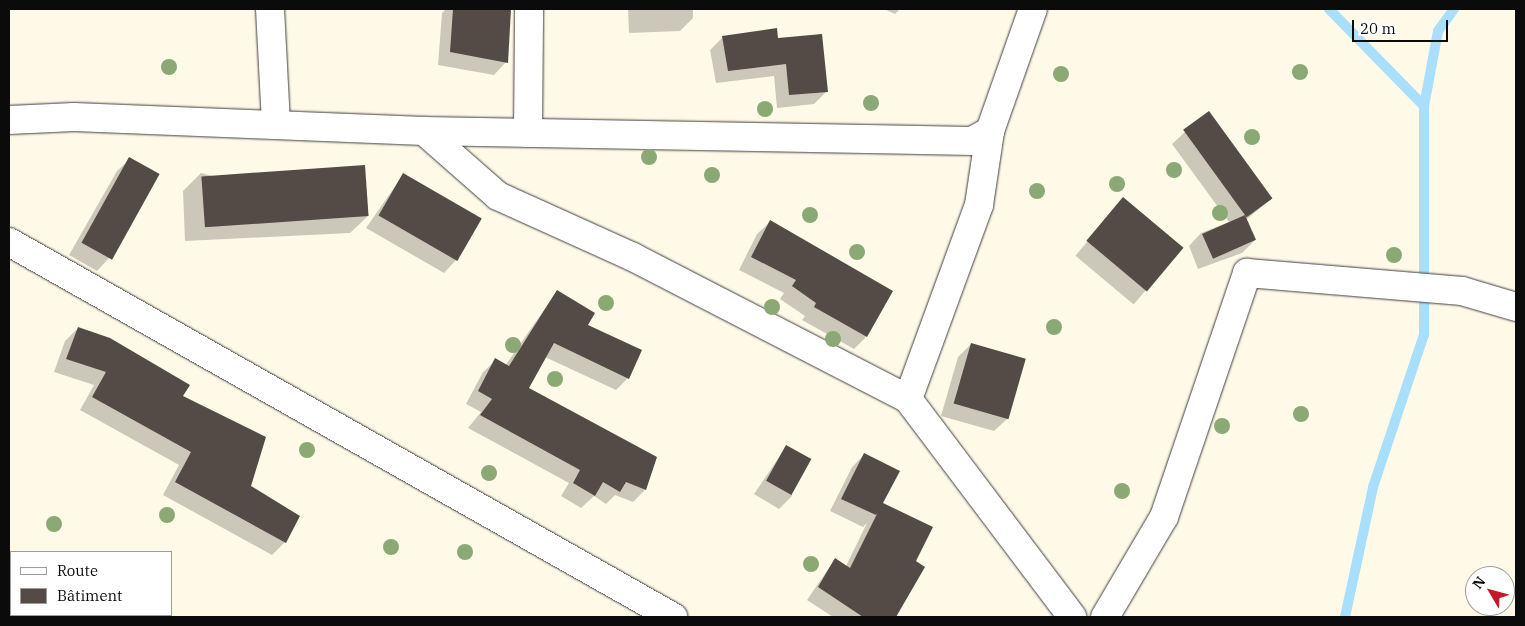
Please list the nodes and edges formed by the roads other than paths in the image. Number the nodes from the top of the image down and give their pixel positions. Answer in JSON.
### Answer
{"nodes":[{"id":1,"x":270,"y":9,"type":"edge"},
{"id":2,"x":529,"y":9,"type":"edge"},
{"id":3,"x":1033,"y":9,"type":"edge"},
{"id":4,"x":9,"y":120,"type":"edge"},
{"id":5,"x":276,"y":125,"type":"junction"},
{"id":6,"x":424,"y":131,"type":"junction"},
{"id":7,"x":990,"y":131,"type":"junction"},
{"id":8,"x":528,"y":133,"type":"junction"},
{"id":9,"x":9,"y":242,"type":"edge"},
{"id":10,"x":1516,"y":307,"type":"edge"},
{"id":11,"x":908,"y":399,"type":"junction"},
{"id":12,"x":673,"y":617,"type":"edge"},
{"id":13,"x":1072,"y":617,"type":"edge"},
{"id":14,"x":1105,"y":617,"type":"edge"}],
"edges":[{"from":1,"to":5,"type":"street"},
{"from":2,"to":8,"type":"street"},
{"from":3,"to":7,"type":"street"},
{"from":4,"to":5,"type":"street"},
{"from":5,"to":6,"type":"street"},
{"from":6,"to":8,"type":"street"},
{"from":6,"to":11,"type":"street"},
{"from":7,"to":8,"type":"street"},
{"from":7,"to":11,"type":"street"},
{"from":9,"to":12,"type":"street"},
{"from":10,"to":14,"type":"street"},
{"from":11,"to":13,"type":"street"}]}
